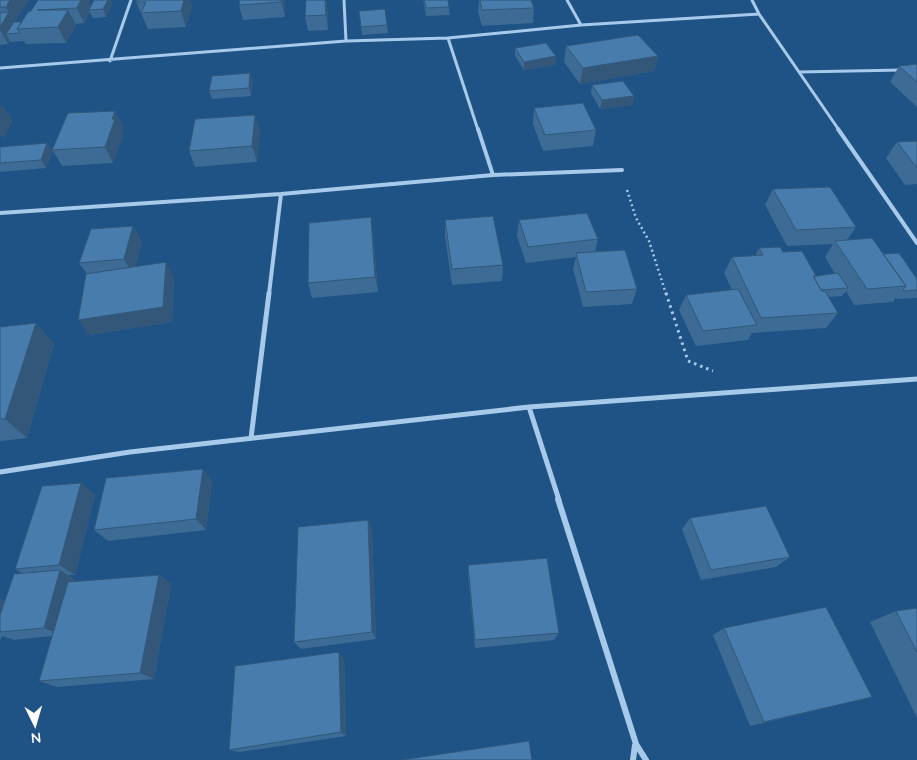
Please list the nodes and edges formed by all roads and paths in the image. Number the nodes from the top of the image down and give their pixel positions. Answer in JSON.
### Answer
{"nodes":[{"id":1,"x":131,"y":0,"type":"edge"},
{"id":2,"x":344,"y":0,"type":"edge"},
{"id":3,"x":568,"y":0,"type":"edge"},
{"id":4,"x":752,"y":0,"type":"edge"},
{"id":5,"x":758,"y":14,"type":"junction"},
{"id":6,"x":580,"y":25,"type":"junction"},
{"id":7,"x":448,"y":38,"type":"junction"},
{"id":8,"x":346,"y":41,"type":"junction"},
{"id":9,"x":110,"y":60,"type":"junction"},
{"id":10,"x":0,"y":68,"type":"edge"},
{"id":11,"x":907,"y":70,"type":"edge"},
{"id":12,"x":799,"y":72,"type":"junction"},
{"id":13,"x":622,"y":170,"type":"joint"},
{"id":14,"x":493,"y":175,"type":"junction"},
{"id":15,"x":281,"y":194,"type":"junction"},
{"id":16,"x":0,"y":213,"type":"edge"},
{"id":17,"x":917,"y":243,"type":"edge"},
{"id":18,"x":688,"y":361,"type":"dead end"},
{"id":19,"x":917,"y":378,"type":"edge"},
{"id":20,"x":529,"y":407,"type":"junction"},
{"id":21,"x":251,"y":438,"type":"junction"},
{"id":22,"x":0,"y":472,"type":"edge"},
{"id":23,"x":636,"y":744,"type":"junction"},
{"id":24,"x":633,"y":760,"type":"edge"},
{"id":25,"x":646,"y":760,"type":"edge"}],
"edges":[{"from":1,"to":9,"type":"street"},
{"from":2,"to":8,"type":"street"},
{"from":3,"to":6,"type":"street"},
{"from":4,"to":5,"type":"street"},
{"from":5,"to":6,"type":"street"},
{"from":5,"to":12,"type":"street"},
{"from":6,"to":7,"type":"street"},
{"from":7,"to":8,"type":"street"},
{"from":7,"to":14,"type":"street"},
{"from":8,"to":9,"type":"street"},
{"from":9,"to":10,"type":"street"},
{"from":11,"to":12,"type":"street"},
{"from":12,"to":17,"type":"street"},
{"from":13,"to":14,"type":"street"},
{"from":13,"to":18,"type":"path"},
{"from":14,"to":15,"type":"street"},
{"from":15,"to":16,"type":"street"},
{"from":15,"to":21,"type":"street"},
{"from":19,"to":20,"type":"street"},
{"from":20,"to":21,"type":"street"},
{"from":20,"to":23,"type":"street"},
{"from":21,"to":22,"type":"street"},
{"from":23,"to":24,"type":"street"},
{"from":23,"to":25,"type":"street"}]}
